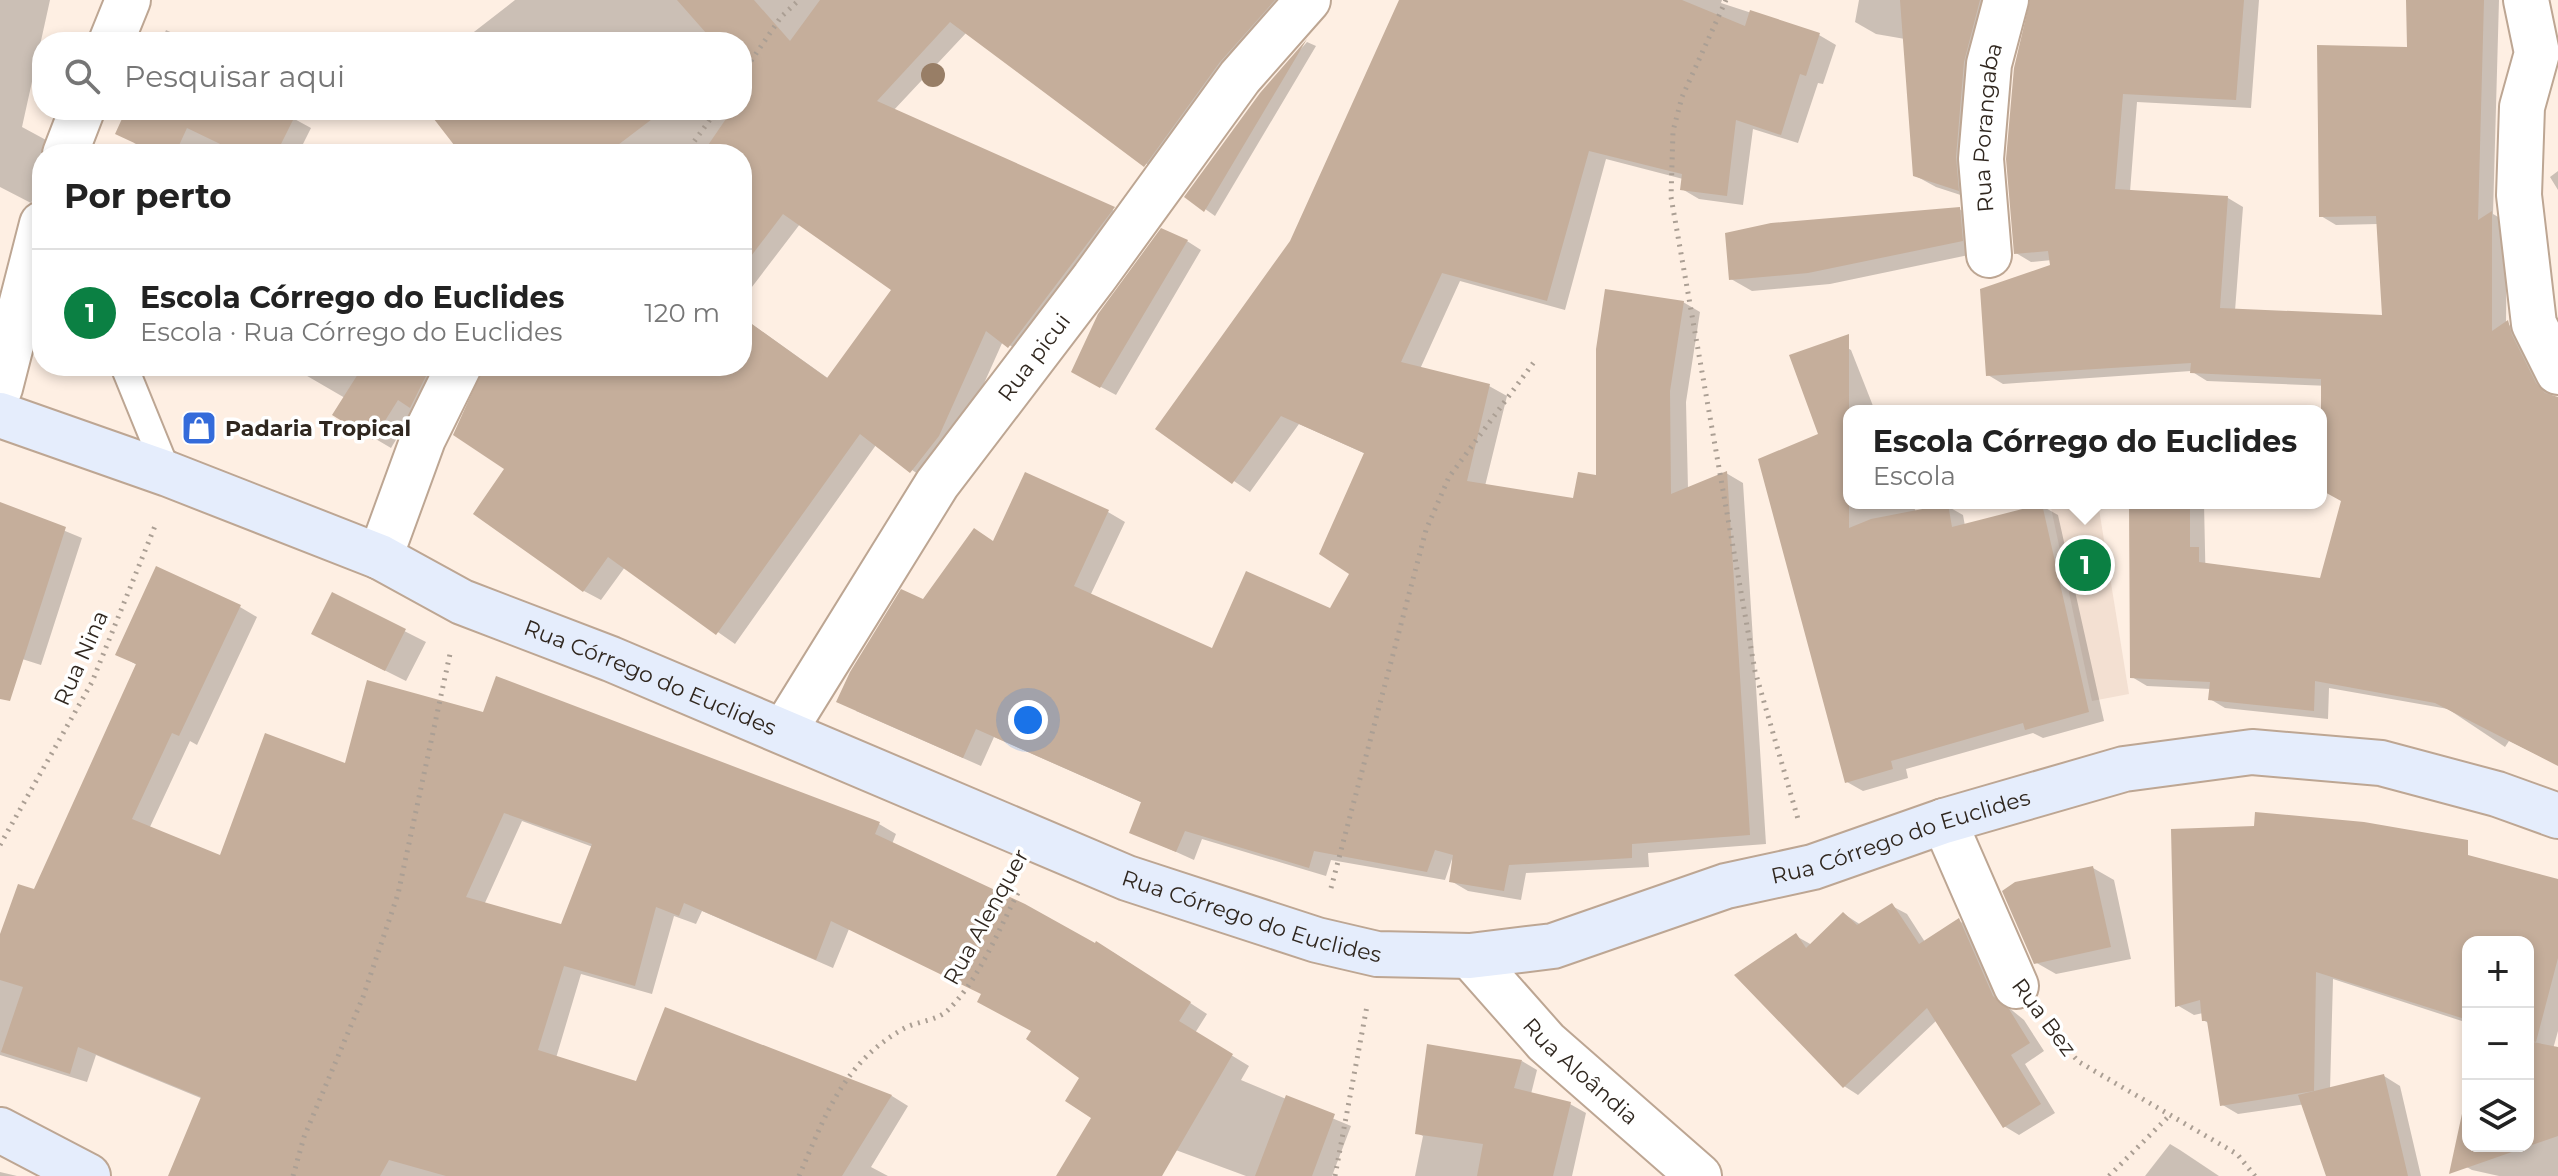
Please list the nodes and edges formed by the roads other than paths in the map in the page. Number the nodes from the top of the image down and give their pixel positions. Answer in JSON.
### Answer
{"nodes":[{"id":1,"x":128,"y":0,"type":"edge"},
{"id":2,"x":1308,"y":0,"type":"edge"},
{"id":3,"x":2006,"y":0,"type":"edge"},
{"id":4,"x":2526,"y":0,"type":"edge"},
{"id":5,"x":115,"y":32,"type":"edge"},
{"id":6,"x":78,"y":120,"type":"edge"},
{"id":7,"x":69,"y":144,"type":"edge"},
{"id":8,"x":1989,"y":255,"type":"dead end"},
{"id":9,"x":32,"y":263,"type":"edge"},
{"id":10,"x":2558,"y":372,"type":"edge"},
{"id":11,"x":128,"y":376,"type":"edge"},
{"id":12,"x":454,"y":376,"type":"edge"},
{"id":13,"x":0,"y":388,"type":"edge"},
{"id":14,"x":0,"y":415,"type":"edge"},
{"id":15,"x":173,"y":476,"type":"junction"},
{"id":16,"x":380,"y":557,"type":"junction"},
{"id":17,"x":784,"y":731,"type":"junction"},
{"id":18,"x":2558,"y":816,"type":"edge"},
{"id":19,"x":1944,"y":821,"type":"junction"},
{"id":20,"x":1470,"y":956,"type":"junction"},
{"id":21,"x":2016,"y":986,"type":"road end"},
{"id":22,"x":0,"y":1130,"type":"edge"},
{"id":23,"x":88,"y":1176,"type":"edge"},
{"id":24,"x":1699,"y":1176,"type":"edge"}],
"edges":[{"from":1,"to":5,"type":"street"},
{"from":2,"to":17,"type":"street","name":"Rua picui"},
{"from":3,"to":8,"type":"street","name":"Rua Porangaba"},
{"from":4,"to":10,"type":"street"},
{"from":6,"to":7,"type":"street"},
{"from":9,"to":13,"type":"street"},
{"from":11,"to":15,"type":"lane"},
{"from":12,"to":16,"type":"street"},
{"from":14,"to":15,"type":"main road","name":"Rua Córrego do Euclides"},
{"from":15,"to":16,"type":"main road","name":"Rua Córrego do Euclides"},
{"from":16,"to":17,"type":"main road","name":"Rua Córrego do Euclides"},
{"from":17,"to":20,"type":"main road","name":"Rua Córrego do Euclides"},
{"from":18,"to":19,"type":"main road","name":"Rua Córrego do Euclides"},
{"from":19,"to":20,"type":"main road","name":"Rua Córrego do Euclides"},
{"from":19,"to":21,"type":"street","name":"Rua Bez"},
{"from":20,"to":24,"type":"street","name":"Rua Aloândia"},
{"from":22,"to":23,"type":"main road"}]}
